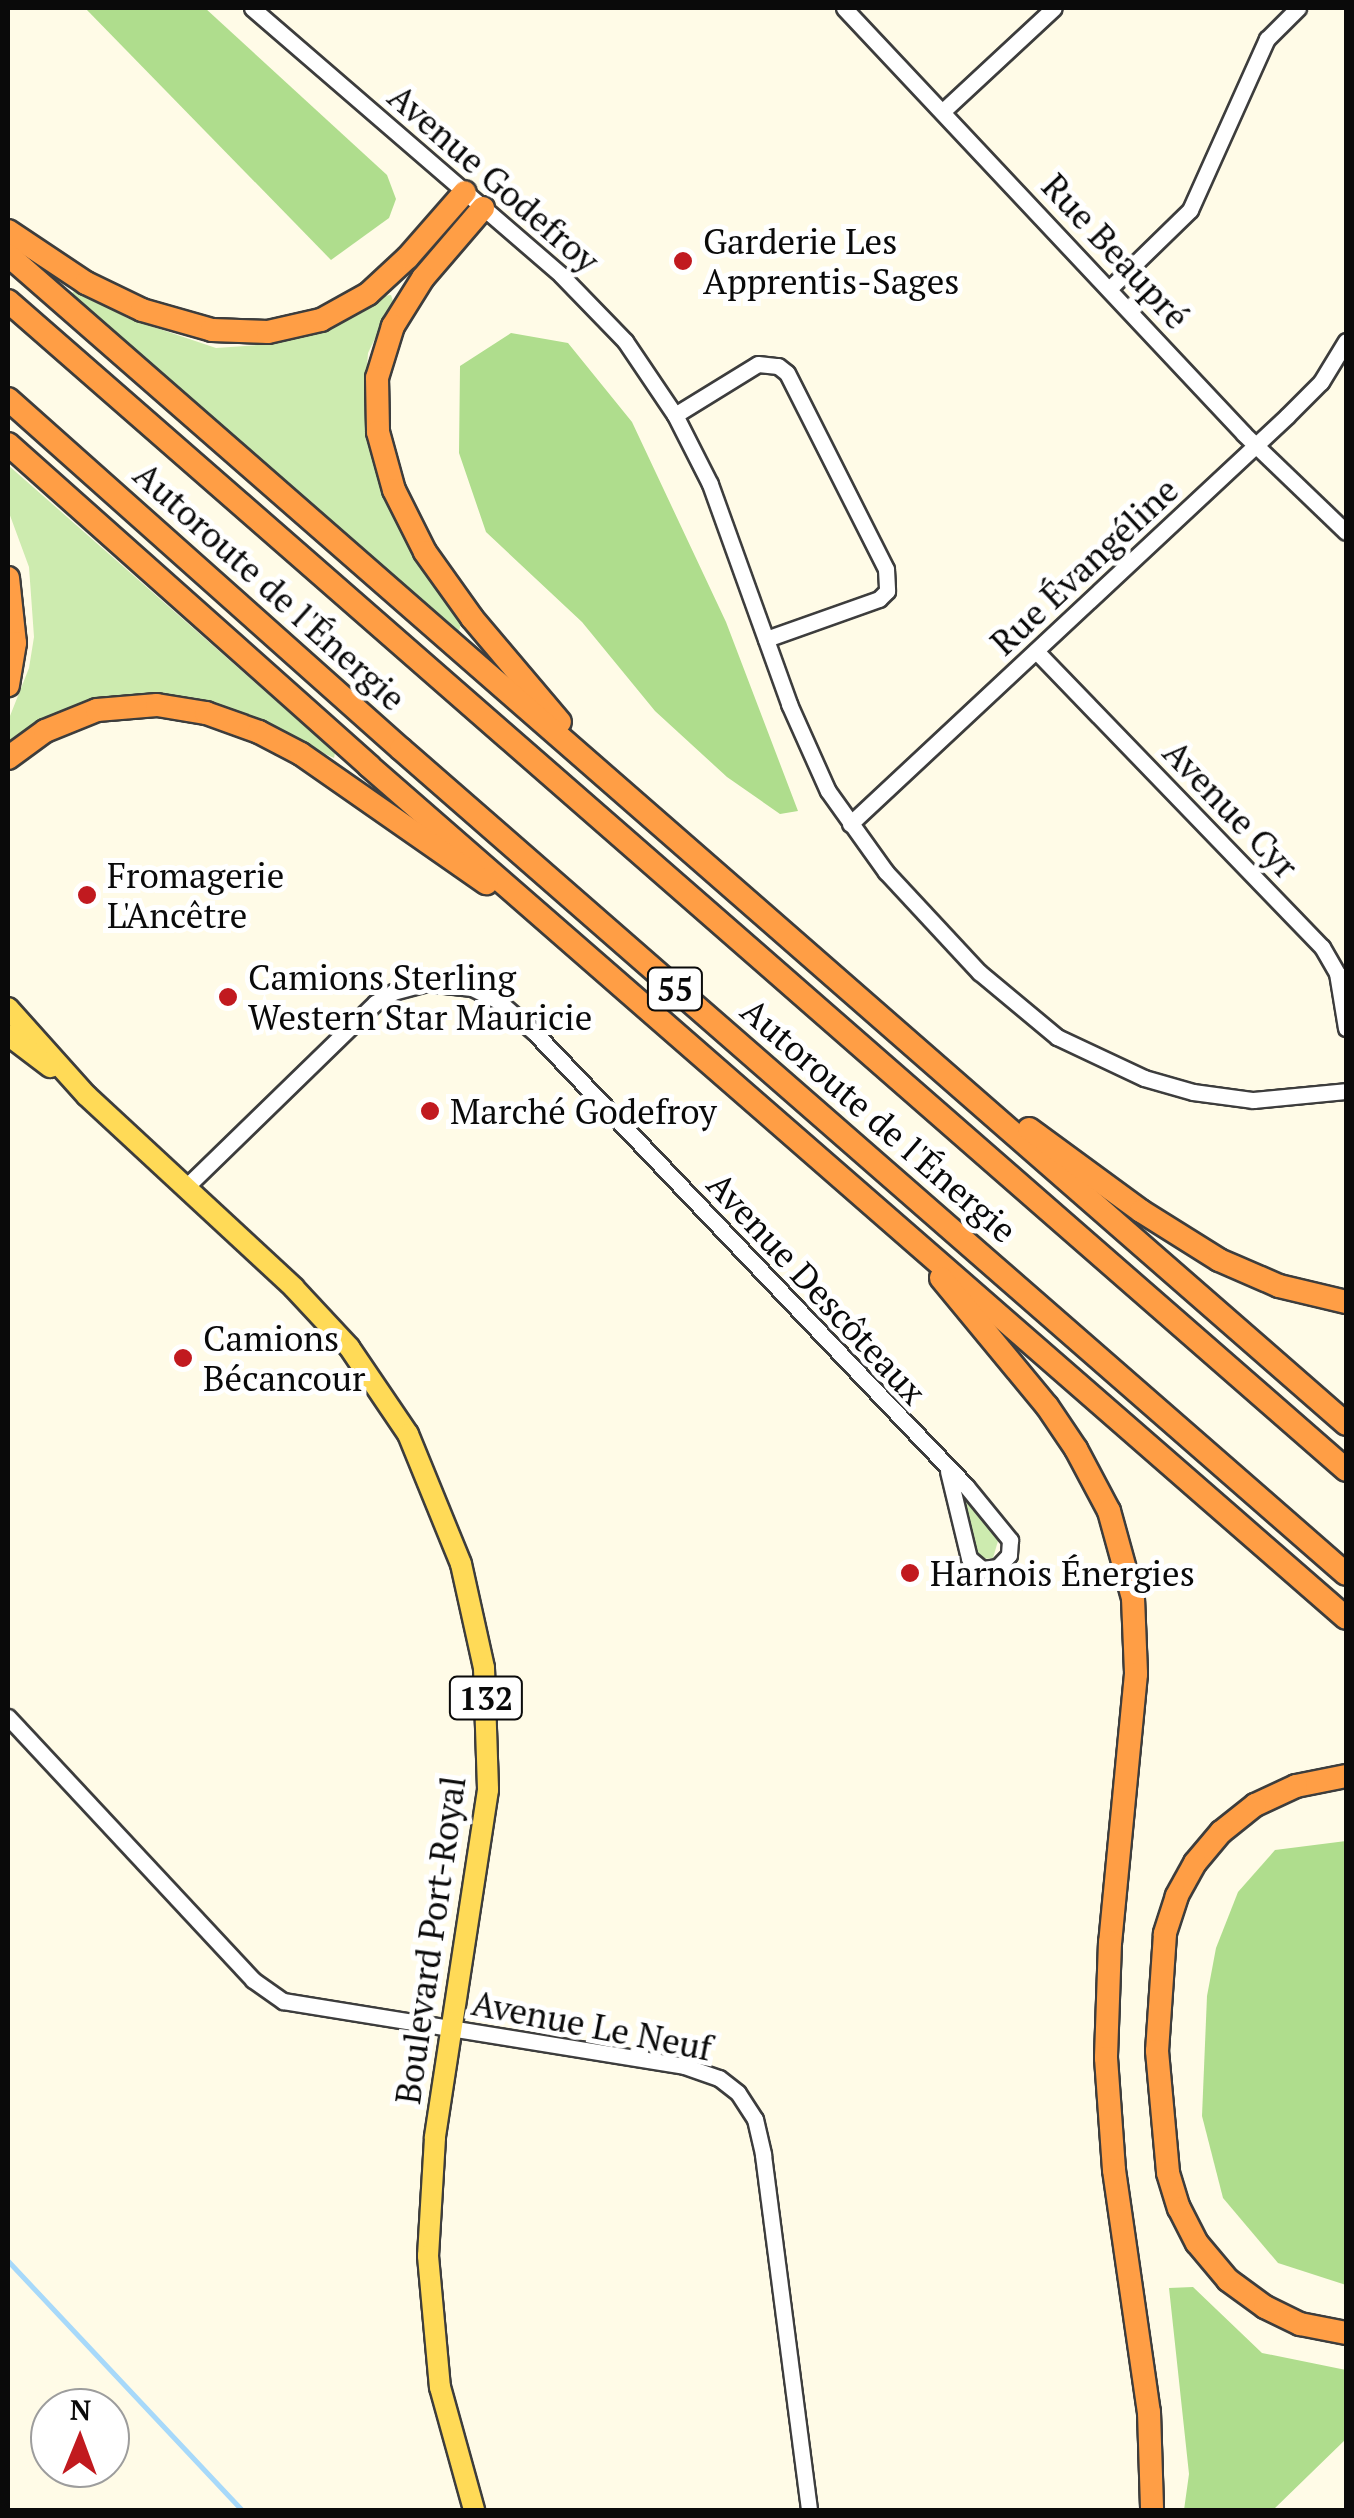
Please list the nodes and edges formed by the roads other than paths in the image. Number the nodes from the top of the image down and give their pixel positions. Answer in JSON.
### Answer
{"nodes":[{"id":1,"x":252,"y":8,"type":"edge"},
{"id":2,"x":844,"y":8,"type":"edge"},
{"id":3,"x":1054,"y":8,"type":"edge"},
{"id":4,"x":1298,"y":8,"type":"edge"},
{"id":5,"x":943,"y":111,"type":"junction"},
{"id":6,"x":474,"y":200,"type":"junction"},
{"id":7,"x":8,"y":232,"type":"edge"},
{"id":8,"x":8,"y":254,"type":"edge"},
{"id":9,"x":1110,"y":288,"type":"junction"},
{"id":10,"x":8,"y":301,"type":"edge"},
{"id":11,"x":1346,"y":341,"type":"edge"},
{"id":12,"x":8,"y":399,"type":"edge"},
{"id":13,"x":675,"y":414,"type":"junction"},
{"id":14,"x":8,"y":444,"type":"edge"},
{"id":15,"x":1256,"y":444,"type":"junction"},
{"id":16,"x":1346,"y":532,"type":"edge"},
{"id":17,"x":8,"y":578,"type":"edge"},
{"id":18,"x":766,"y":639,"type":"junction"},
{"id":19,"x":1036,"y":651,"type":"junction"},
{"id":20,"x":8,"y":685,"type":"edge"},
{"id":21,"x":8,"y":758,"type":"edge"},
{"id":22,"x":608,"y":778,"type":"junction"},
{"id":23,"x":850,"y":824,"type":"junction"},
{"id":24,"x":575,"y":945,"type":"junction"},
{"id":25,"x":8,"y":1008,"type":"edge"},
{"id":26,"x":1346,"y":1028,"type":"edge"},
{"id":27,"x":8,"y":1035,"type":"edge"},
{"id":28,"x":903,"y":1036,"type":"junction"},
{"id":29,"x":1346,"y":1091,"type":"edge"},
{"id":30,"x":87,"y":1096,"type":"junction"},
{"id":31,"x":186,"y":1187,"type":"junction"},
{"id":32,"x":900,"y":1229,"type":"junction"},
{"id":33,"x":1346,"y":1302,"type":"edge"},
{"id":34,"x":1346,"y":1424,"type":"edge"},
{"id":35,"x":1346,"y":1470,"type":"edge"},
{"id":36,"x":948,"y":1471,"type":"junction"},
{"id":37,"x":1346,"y":1574,"type":"edge"},
{"id":38,"x":1346,"y":1618,"type":"edge"},
{"id":39,"x":8,"y":1717,"type":"edge"},
{"id":40,"x":1346,"y":1776,"type":"edge"},
{"id":41,"x":452,"y":2030,"type":"junction"},
{"id":42,"x":1346,"y":2334,"type":"edge"},
{"id":43,"x":474,"y":2510,"type":"edge"},
{"id":44,"x":809,"y":2510,"type":"edge"},
{"id":45,"x":1152,"y":2510,"type":"edge"}],
"edges":[{"from":1,"to":6,"type":"street","name":"Avenue Godefroy"},
{"from":2,"to":5,"type":"street","name":"Rue Beaupré"},
{"from":3,"to":5,"type":"street"},
{"from":4,"to":9,"type":"street"},
{"from":5,"to":9,"type":"street","name":"Rue Beaupré"},
{"from":6,"to":7,"type":"highway"},
{"from":6,"to":13,"type":"street","name":"Avenue Godefroy"},
{"from":6,"to":22,"type":"highway"},
{"from":8,"to":22,"type":"highway"},
{"from":9,"to":15,"type":"street","name":"Rue Beaupré"},
{"from":10,"to":35,"type":"highway","name":"Autoroute de l'Énergie","number":"55"},
{"from":11,"to":15,"type":"street","name":"Rue Évangéline"},
{"from":12,"to":37,"type":"highway","name":"Autoroute de l'Énergie","number":"55"},
{"from":13,"to":18,"type":"street","name":"Avenue Godefroy"},
{"from":13,"to":18,"type":"street"},
{"from":14,"to":24,"type":"highway"},
{"from":15,"to":16,"type":"street","name":"Rue Beaupré"},
{"from":15,"to":19,"type":"street","name":"Rue Évangéline"},
{"from":17,"to":20,"type":"highway"},
{"from":18,"to":23,"type":"street","name":"Avenue Godefroy"},
{"from":19,"to":23,"type":"street","name":"Rue Évangéline"},
{"from":19,"to":26,"type":"street","name":"Avenue Cyr"},
{"from":21,"to":24,"type":"highway"},
{"from":22,"to":28,"type":"highway"},
{"from":23,"to":29,"type":"street","name":"Avenue Godefroy"},
{"from":24,"to":32,"type":"highway"},
{"from":25,"to":30,"type":"main road","name":"Boulevard Port-Royal","number":"132"},
{"from":27,"to":30,"type":"main road","name":"Boulevard Port-Royal","number":"132"},
{"from":28,"to":33,"type":"highway"},
{"from":28,"to":34,"type":"highway"},
{"from":30,"to":31,"type":"main road","name":"Boulevard Port-Royal","number":"132"},
{"from":31,"to":36,"type":"street","name":"Avenue Descôteaux"},
{"from":31,"to":41,"type":"main road","name":"Boulevard Port-Royal","number":"132"},
{"from":32,"to":38,"type":"highway"},
{"from":32,"to":45,"type":"highway"},
{"from":36,"to":36,"type":"street","name":"Avenue Descôteaux"},
{"from":39,"to":41,"type":"street","name":"Avenue Le Neuf"},
{"from":40,"to":42,"type":"highway"},
{"from":41,"to":43,"type":"main road","name":"Boulevard Port-Royal","number":"132"},
{"from":41,"to":44,"type":"street","name":"Avenue Le Neuf"}]}
